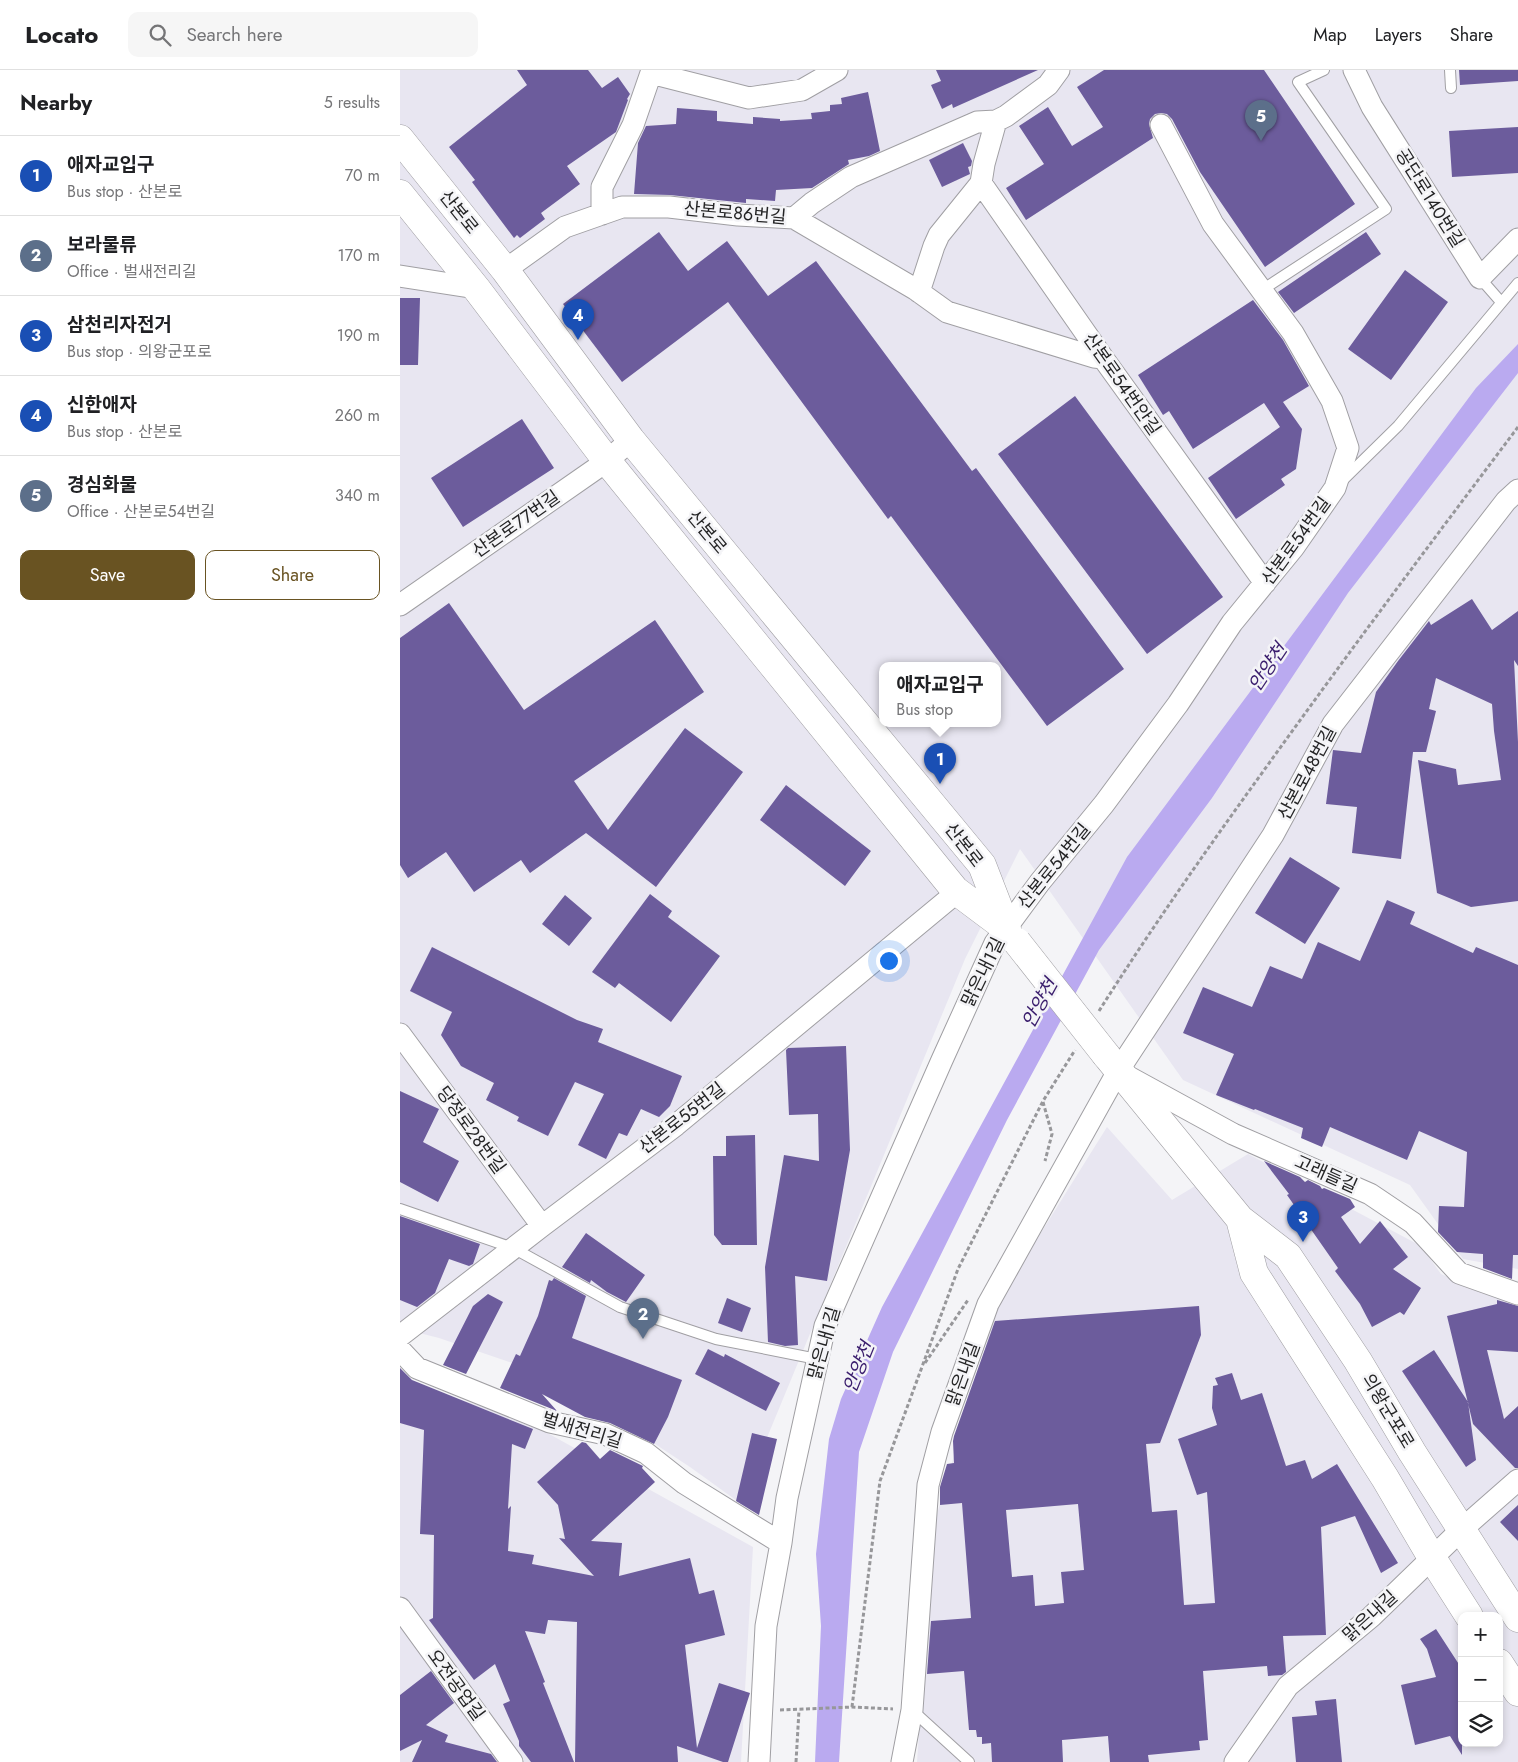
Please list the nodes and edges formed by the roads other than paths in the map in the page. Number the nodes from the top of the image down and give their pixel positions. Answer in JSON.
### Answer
{"nodes":[{"id":1,"x":837,"y":70,"type":"edge"},
{"id":2,"x":1059,"y":70,"type":"edge"},
{"id":3,"x":1324,"y":70,"type":"edge"},
{"id":4,"x":1354,"y":70,"type":"edge"},
{"id":5,"x":1450,"y":70,"type":"edge"},
{"id":6,"x":650,"y":72,"type":"edge"},
{"id":7,"x":1451,"y":88,"type":"dead end"},
{"id":8,"x":996,"y":121,"type":"junction"},
{"id":9,"x":1161,"y":125,"type":"dead end"},
{"id":10,"x":400,"y":139,"type":"edge"},
{"id":11,"x":981,"y":183,"type":"junction"},
{"id":12,"x":400,"y":194,"type":"edge"},
{"id":13,"x":602,"y":214,"type":"junction"},
{"id":14,"x":794,"y":218,"type":"junction"},
{"id":15,"x":1518,"y":239,"type":"edge"},
{"id":16,"x":505,"y":270,"type":"junction"},
{"id":17,"x":400,"y":276,"type":"edge"},
{"id":18,"x":1480,"y":278,"type":"junction"},
{"id":19,"x":1518,"y":283,"type":"edge"},
{"id":20,"x":476,"y":288,"type":"junction"},
{"id":21,"x":1262,"y":290,"type":"junction"},
{"id":22,"x":919,"y":292,"type":"junction"},
{"id":23,"x":1501,"y":302,"type":"junction"},
{"id":24,"x":1103,"y":358,"type":"junction"},
{"id":25,"x":630,"y":440,"type":"junction"},
{"id":26,"x":607,"y":461,"type":"junction"},
{"id":27,"x":1335,"y":488,"type":"junction"},
{"id":28,"x":1518,"y":490,"type":"edge"},
{"id":29,"x":1265,"y":583,"type":"junction"},
{"id":30,"x":400,"y":605,"type":"edge"},
{"id":31,"x":955,"y":890,"type":"junction"},
{"id":32,"x":1011,"y":935,"type":"junction"},
{"id":33,"x":400,"y":1034,"type":"edge"},
{"id":34,"x":1112,"y":1063,"type":"junction"},
{"id":35,"x":400,"y":1209,"type":"edge"},
{"id":36,"x":1240,"y":1219,"type":"junction"},
{"id":37,"x":542,"y":1226,"type":"junction"},
{"id":38,"x":513,"y":1248,"type":"junction"},
{"id":39,"x":1518,"y":1294,"type":"edge"},
{"id":40,"x":400,"y":1336,"type":"edge"},
{"id":41,"x":400,"y":1350,"type":"edge"},
{"id":42,"x":818,"y":1359,"type":"junction"},
{"id":43,"x":1518,"y":1480,"type":"edge"},
{"id":44,"x":1461,"y":1530,"type":"junction"},
{"id":45,"x":781,"y":1543,"type":"junction"},
{"id":46,"x":1432,"y":1558,"type":"junction"},
{"id":47,"x":400,"y":1608,"type":"edge"},
{"id":48,"x":1466,"y":1612,"type":"edge"},
{"id":49,"x":1518,"y":1618,"type":"edge"},
{"id":50,"x":1503,"y":1669,"type":"edge"},
{"id":51,"x":1518,"y":1692,"type":"edge"},
{"id":52,"x":912,"y":1710,"type":"junction"},
{"id":53,"x":512,"y":1762,"type":"edge"},
{"id":54,"x":759,"y":1762,"type":"edge"},
{"id":55,"x":902,"y":1762,"type":"edge"},
{"id":56,"x":969,"y":1762,"type":"edge"},
{"id":57,"x":1235,"y":1762,"type":"edge"}],
"edges":[{"from":1,"to":6,"type":"street"},
{"from":2,"to":8,"type":"street","name":"산본로86번길"},
{"from":3,"to":21,"type":"lane"},
{"from":4,"to":18,"type":"street","name":"공단로140번길"},
{"from":5,"to":7,"type":"lane"},
{"from":6,"to":13,"type":"street"},
{"from":8,"to":11,"type":"street"},
{"from":8,"to":14,"type":"street","name":"산본로86번길"},
{"from":9,"to":21,"type":"street","name":"산본로54번길"},
{"from":10,"to":16,"type":"street","name":"산본로"},
{"from":11,"to":22,"type":"street"},
{"from":11,"to":24,"type":"street","name":"산본로54번안길"},
{"from":12,"to":20,"type":"street","name":"산본로"},
{"from":13,"to":14,"type":"street","name":"산본로86번길"},
{"from":13,"to":16,"type":"street","name":"산본로86번길"},
{"from":14,"to":22,"type":"street"},
{"from":15,"to":18,"type":"street"},
{"from":16,"to":25,"type":"street","name":"산본로"},
{"from":17,"to":20,"type":"street"},
{"from":18,"to":23,"type":"lane"},
{"from":19,"to":23,"type":"lane"},
{"from":20,"to":26,"type":"street","name":"산본로"},
{"from":21,"to":27,"type":"street","name":"산본로54번길"},
{"from":22,"to":24,"type":"street"},
{"from":23,"to":27,"type":"lane"},
{"from":24,"to":29,"type":"street","name":"산본로54번안길"},
{"from":25,"to":26,"type":"street","name":"산본로77번길"},
{"from":25,"to":32,"type":"street","name":"산본로"},
{"from":26,"to":30,"type":"street","name":"산본로77번길"},
{"from":26,"to":31,"type":"street","name":"산본로"},
{"from":27,"to":29,"type":"street","name":"산본로54번길"},
{"from":28,"to":34,"type":"street","name":"산본로48번길"},
{"from":29,"to":32,"type":"street","name":"산본로54번길"},
{"from":31,"to":32,"type":"street","name":"산본로"},
{"from":31,"to":37,"type":"street","name":"산본로55번길"},
{"from":32,"to":34,"type":"street","name":"의왕군포로","bridge":true},
{"from":32,"to":42,"type":"street","name":"맑은내1길"},
{"from":33,"to":37,"type":"street","name":"당정로28번길"},
{"from":34,"to":36,"type":"street","name":"의왕군포로"},
{"from":34,"to":39,"type":"street","name":"고래들길"},
{"from":34,"to":52,"type":"street","name":"맑은내길"},
{"from":35,"to":38,"type":"lane"},
{"from":36,"to":44,"type":"street","name":"의왕군포로"},
{"from":36,"to":46,"type":"street","name":"의왕군포로"},
{"from":37,"to":38,"type":"street","name":"산본로55번길"},
{"from":38,"to":40,"type":"street","name":"산본로55번길"},
{"from":38,"to":42,"type":"lane"},
{"from":41,"to":45,"type":"street","name":"벌새전리길"},
{"from":42,"to":45,"type":"street","name":"맑은내1길"},
{"from":43,"to":44,"type":"street","name":"맑은내길"},
{"from":44,"to":46,"type":"street","name":"맑은내길"},
{"from":44,"to":49,"type":"street","name":"의왕군포로"},
{"from":45,"to":54,"type":"street","name":"맑은내1길"},
{"from":46,"to":48,"type":"street","name":"의왕군포로"},
{"from":46,"to":57,"type":"street","name":"맑은내길"},
{"from":47,"to":53,"type":"street","name":"오전공업길"},
{"from":50,"to":51,"type":"street"},
{"from":52,"to":55,"type":"street","name":"맑은내길"},
{"from":52,"to":56,"type":"lane"}]}
